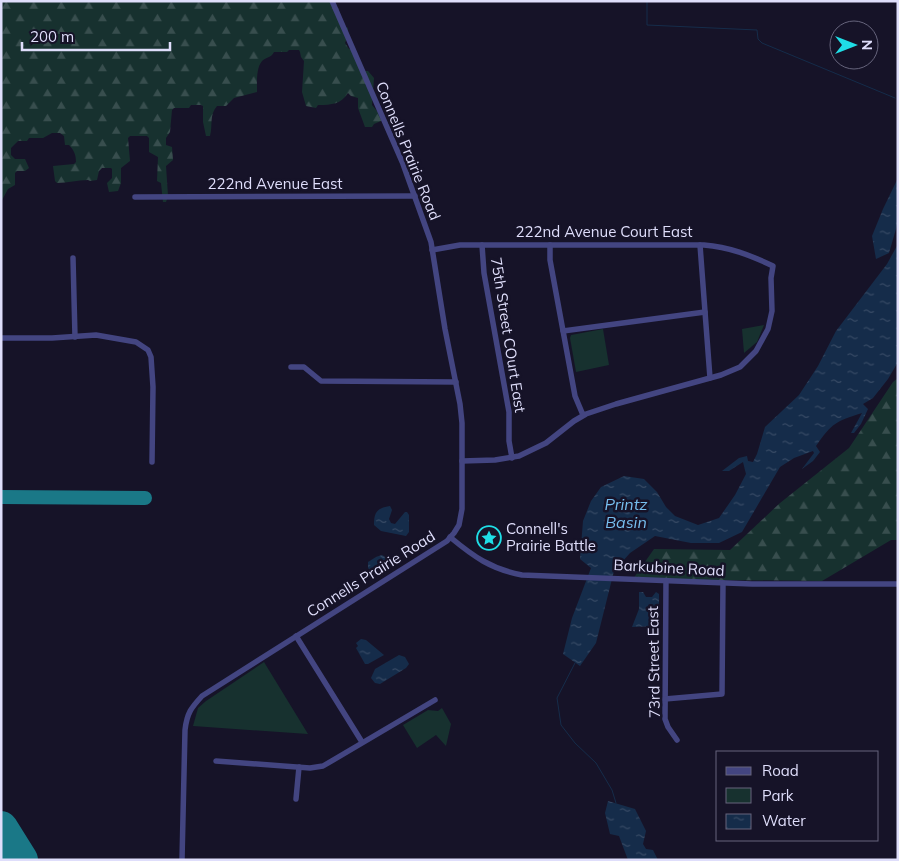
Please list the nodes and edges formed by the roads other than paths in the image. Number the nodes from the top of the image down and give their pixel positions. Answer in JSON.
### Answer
{"nodes":[{"id":1,"x":332,"y":1,"type":"edge"},
{"id":2,"x":415,"y":196,"type":"junction"},
{"id":3,"x":135,"y":197,"type":"dead end"},
{"id":4,"x":482,"y":245,"type":"junction"},
{"id":5,"x":550,"y":245,"type":"junction"},
{"id":6,"x":700,"y":245,"type":"junction"},
{"id":7,"x":432,"y":250,"type":"junction"},
{"id":8,"x":73,"y":258,"type":"dead end"},
{"id":9,"x":705,"y":312,"type":"junction"},
{"id":10,"x":563,"y":331,"type":"junction"},
{"id":11,"x":75,"y":337,"type":"junction"},
{"id":12,"x":1,"y":338,"type":"edge"},
{"id":13,"x":292,"y":367,"type":"dead end"},
{"id":14,"x":710,"y":378,"type":"junction"},
{"id":15,"x":456,"y":382,"type":"junction"},
{"id":16,"x":583,"y":415,"type":"junction"},
{"id":17,"x":512,"y":458,"type":"junction"},
{"id":18,"x":462,"y":461,"type":"junction"},
{"id":19,"x":152,"y":462,"type":"dead end"},
{"id":20,"x":450,"y":537,"type":"junction"},
{"id":21,"x":666,"y":581,"type":"junction"},
{"id":22,"x":723,"y":583,"type":"junction"},
{"id":23,"x":898,"y":584,"type":"edge"},
{"id":24,"x":296,"y":636,"type":"junction"},
{"id":25,"x":665,"y":699,"type":"junction"},
{"id":26,"x":435,"y":700,"type":"dead end"},
{"id":27,"x":677,"y":740,"type":"dead end"},
{"id":28,"x":362,"y":742,"type":"junction"},
{"id":29,"x":216,"y":761,"type":"dead end"},
{"id":30,"x":298,"y":767,"type":"junction"},
{"id":31,"x":296,"y":799,"type":"dead end"},
{"id":32,"x":182,"y":860,"type":"edge"}],
"edges":[{"from":1,"to":2,"type":"street","name":"Connells Prairie Road"},
{"from":2,"to":3,"type":"street","name":"222nd Avenue East"},
{"from":2,"to":7,"type":"street","name":"Connells Prairie Road"},
{"from":4,"to":5,"type":"street","name":"222nd Avenue Court East"},
{"from":4,"to":7,"type":"street","name":"222nd Avenue Court East"},
{"from":4,"to":17,"type":"street","name":"75th Street COurt East"},
{"from":5,"to":6,"type":"street","name":"222nd Avenue Court East"},
{"from":5,"to":10,"type":"street"},
{"from":6,"to":9,"type":"street"},
{"from":6,"to":14,"type":"street","name":"222nd Avenue Court East"},
{"from":7,"to":15,"type":"street","name":"Connells Prairie Road"},
{"from":8,"to":11,"type":"street"},
{"from":9,"to":10,"type":"street"},
{"from":9,"to":14,"type":"street"},
{"from":10,"to":16,"type":"street"},
{"from":11,"to":12,"type":"street"},
{"from":11,"to":19,"type":"street"},
{"from":13,"to":15,"type":"street"},
{"from":14,"to":16,"type":"street"},
{"from":15,"to":18,"type":"street","name":"Connells Prairie Road"},
{"from":16,"to":17,"type":"street"},
{"from":17,"to":18,"type":"street"},
{"from":18,"to":20,"type":"street","name":"Connells Prairie Road"},
{"from":20,"to":21,"type":"street","name":"Barkubine Road"},
{"from":20,"to":24,"type":"street","name":"Connells Prairie Road"},
{"from":21,"to":22,"type":"street","name":"Barkubine Road"},
{"from":21,"to":25,"type":"street","name":"73rd Street East"},
{"from":22,"to":23,"type":"street","name":"Barkubine Road"},
{"from":22,"to":25,"type":"street"},
{"from":24,"to":28,"type":"street"},
{"from":24,"to":32,"type":"street","name":"Connells Prairie Road"},
{"from":25,"to":27,"type":"street","name":"73rd Street East"},
{"from":26,"to":28,"type":"street"},
{"from":28,"to":30,"type":"street"},
{"from":29,"to":30,"type":"street"},
{"from":30,"to":31,"type":"street"}]}
